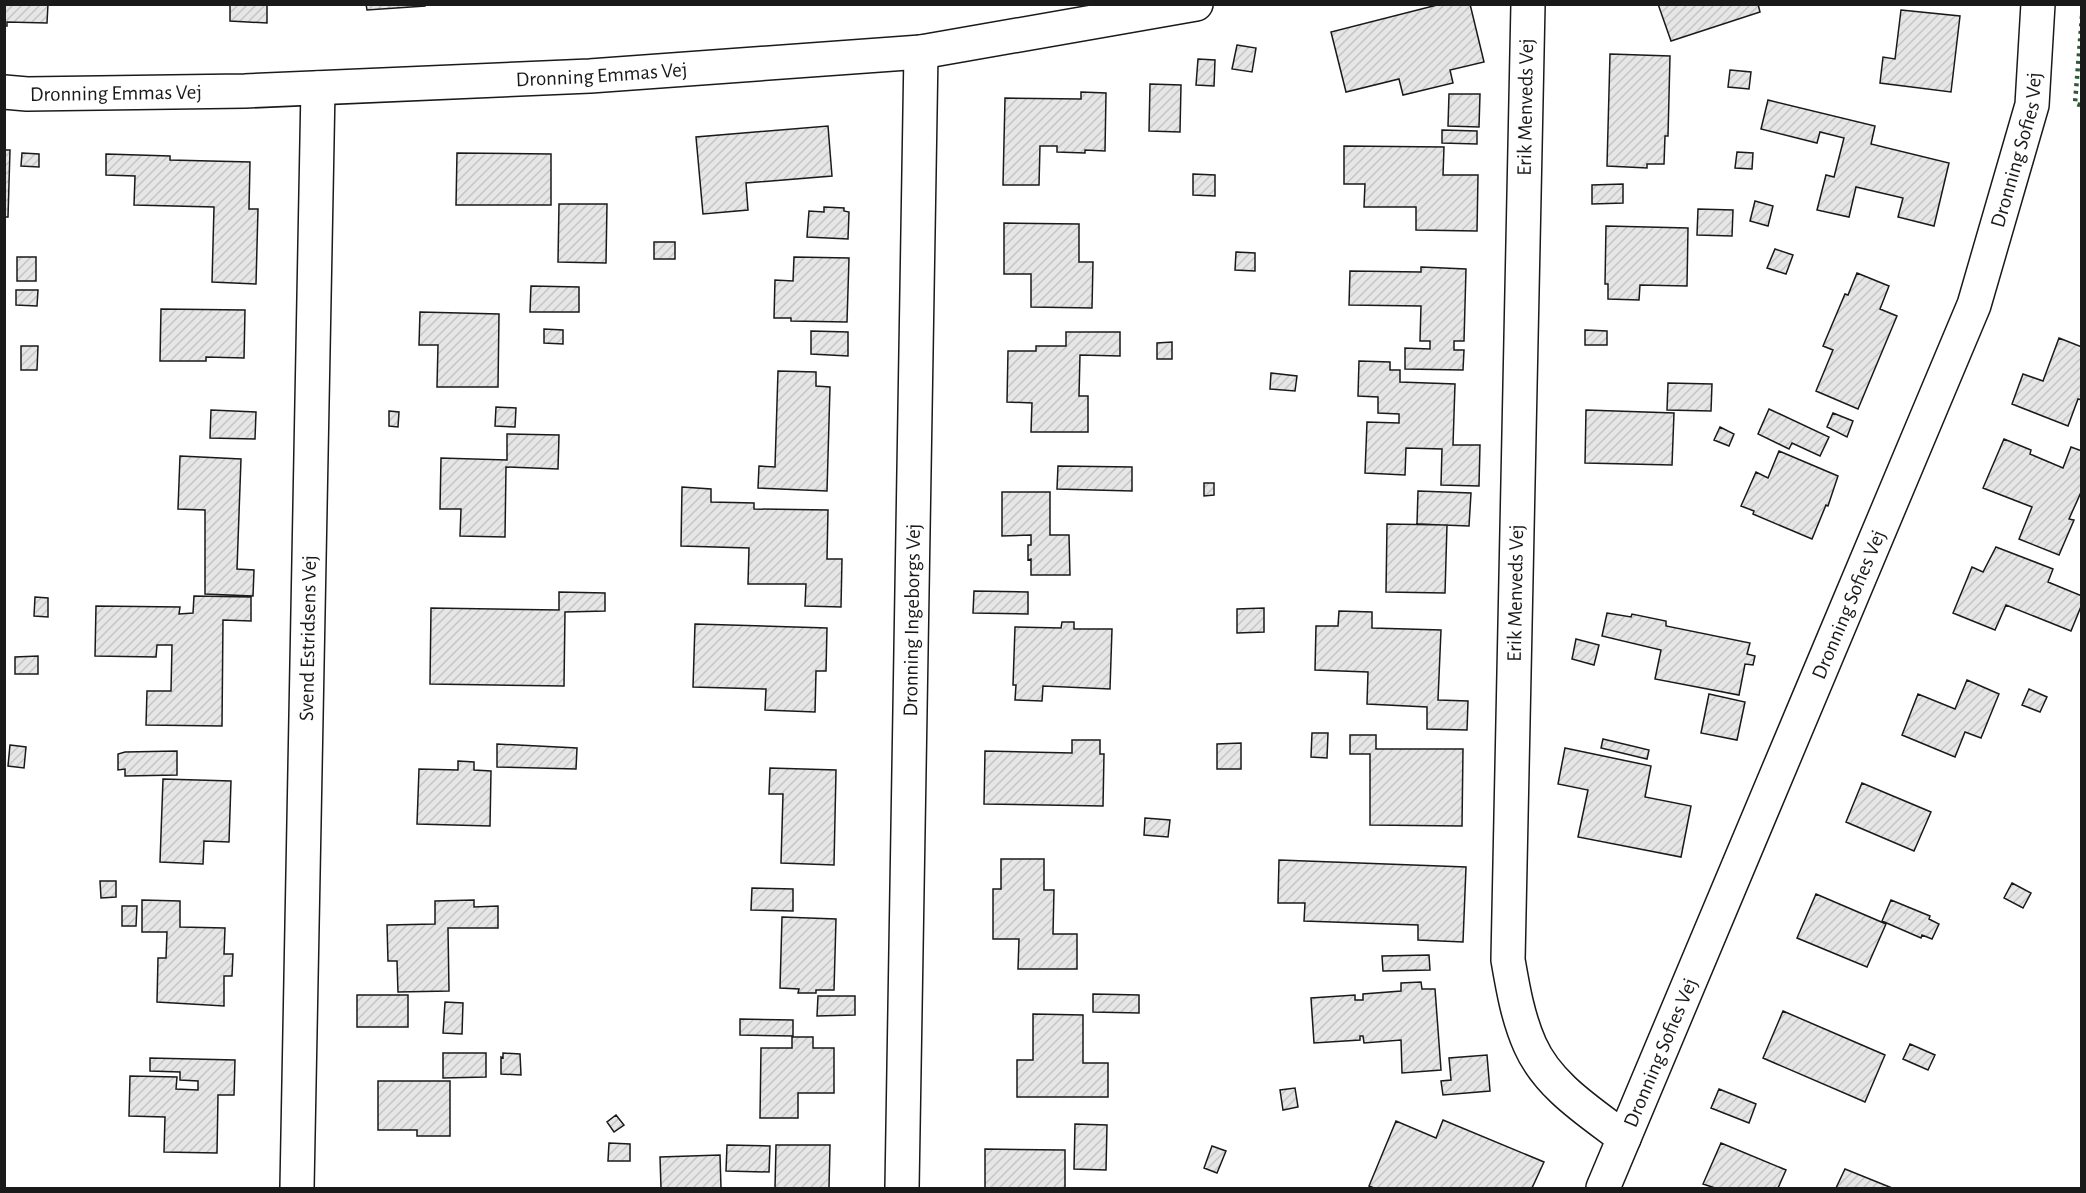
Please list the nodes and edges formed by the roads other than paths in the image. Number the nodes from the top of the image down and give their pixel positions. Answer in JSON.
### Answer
{"nodes":[{"id":1,"x":1196,"y":4,"type":"edge"},
{"id":2,"x":1528,"y":4,"type":"edge"},
{"id":3,"x":2038,"y":4,"type":"edge"},
{"id":4,"x":921,"y":52,"type":"junction"},
{"id":5,"x":318,"y":88,"type":"junction"},
{"id":6,"x":4,"y":92,"type":"edge"},
{"id":7,"x":1624,"y":1138,"type":"junction"},
{"id":8,"x":297,"y":1188,"type":"edge"},
{"id":9,"x":902,"y":1188,"type":"edge"},
{"id":10,"x":1603,"y":1188,"type":"edge"}],
"edges":[{"from":1,"to":4,"type":"street","name":"Dronning Emmas Vej"},
{"from":2,"to":7,"type":"street","name":"Erik Menveds Vej"},
{"from":3,"to":7,"type":"street","name":"Dronning Sofies Vej"},
{"from":4,"to":5,"type":"street","name":"Dronning Emmas Vej"},
{"from":4,"to":9,"type":"street","name":"Dronning Ingeborgs Vej"},
{"from":5,"to":6,"type":"street","name":"Dronning Emmas Vej"},
{"from":5,"to":8,"type":"street","name":"Svend Estridsens Vej"},
{"from":7,"to":10,"type":"street","name":"Dronning Sofies Vej"}]}
